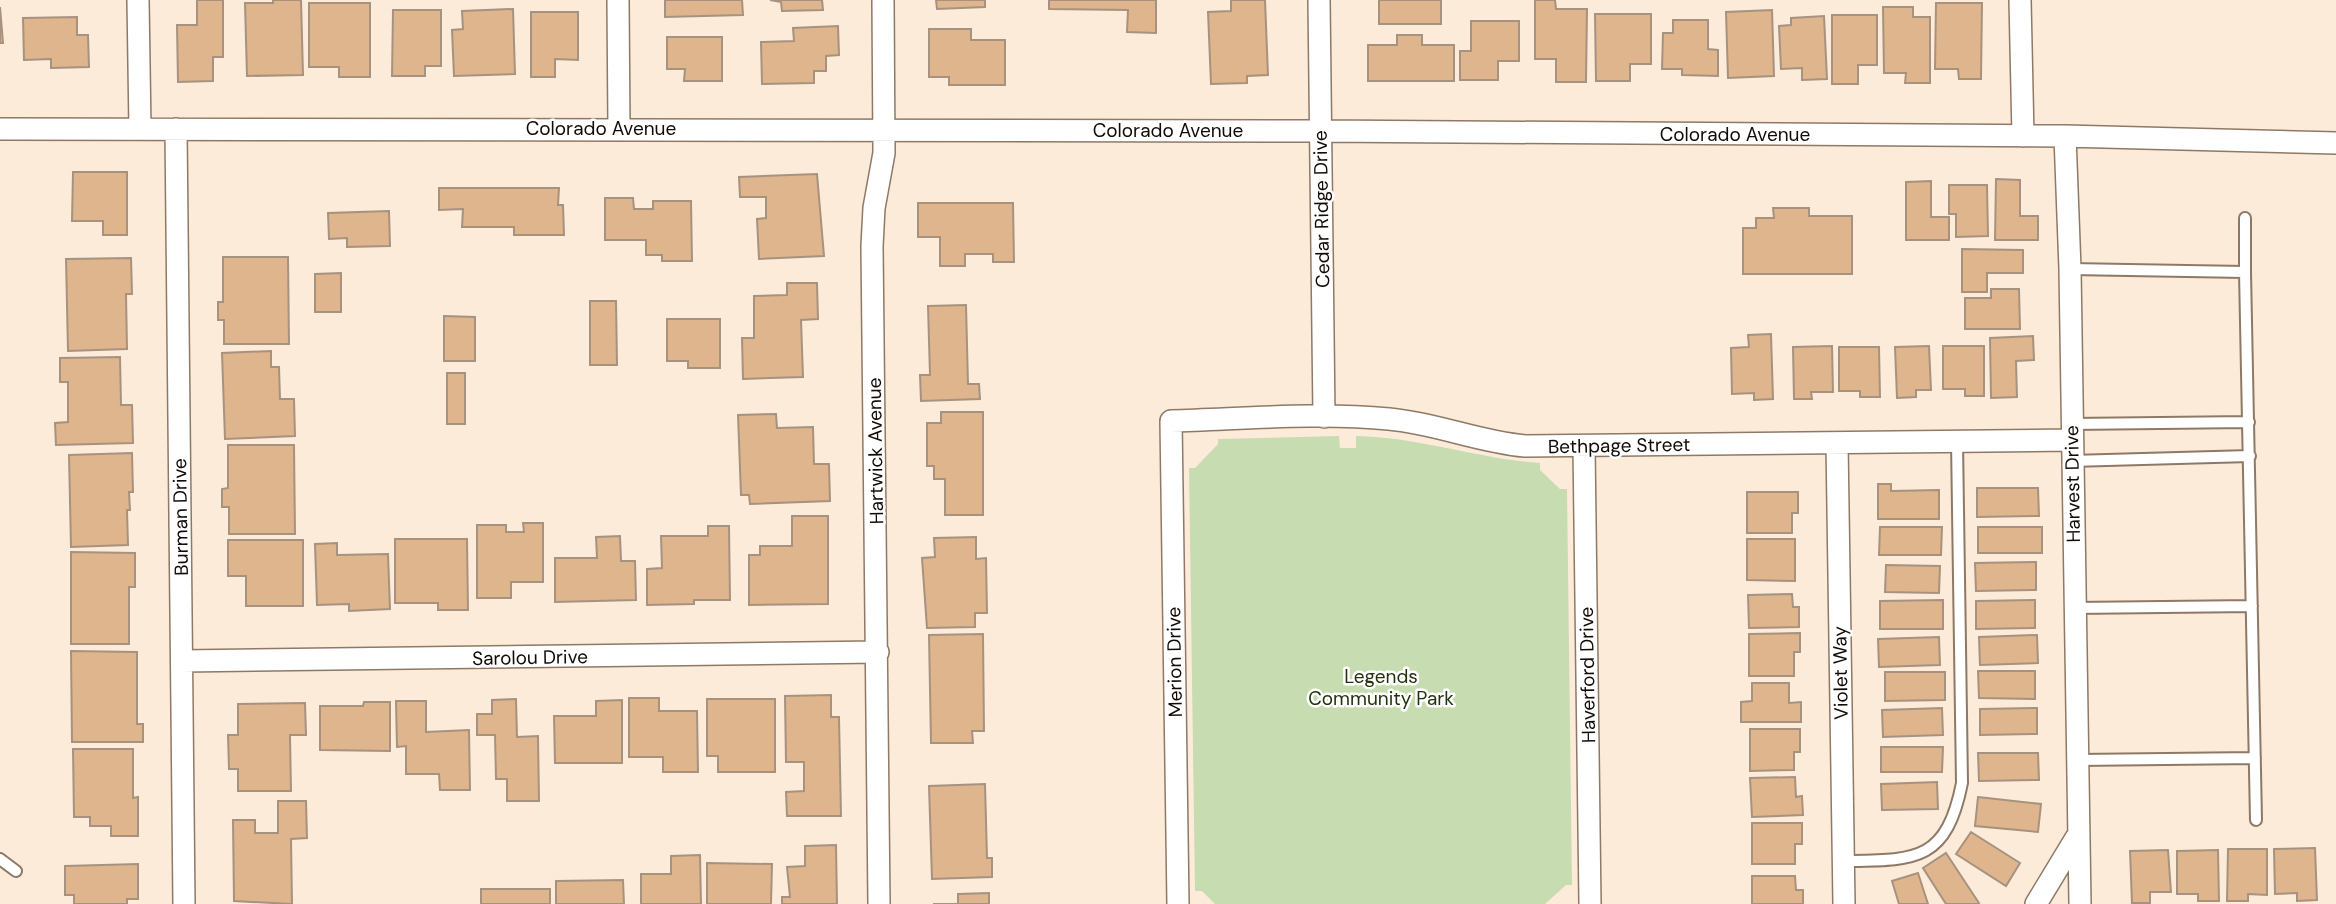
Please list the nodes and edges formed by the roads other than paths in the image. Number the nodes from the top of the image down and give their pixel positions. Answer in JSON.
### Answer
{"nodes":[{"id":1,"x":138,"y":0,"type":"edge"},
{"id":2,"x":618,"y":0,"type":"edge"},
{"id":3,"x":883,"y":0,"type":"edge"},
{"id":4,"x":1319,"y":0,"type":"edge"},
{"id":5,"x":2020,"y":0,"type":"edge"},
{"id":6,"x":619,"y":128,"type":"junction"},
{"id":7,"x":0,"y":129,"type":"edge"},
{"id":8,"x":140,"y":129,"type":"junction"},
{"id":9,"x":176,"y":130,"type":"junction"},
{"id":10,"x":885,"y":130,"type":"junction"},
{"id":11,"x":1321,"y":131,"type":"junction"},
{"id":12,"x":2023,"y":136,"type":"junction"},
{"id":13,"x":2065,"y":136,"type":"junction"},
{"id":14,"x":2336,"y":143,"type":"edge"},
{"id":15,"x":2245,"y":218,"type":"dead end"},
{"id":16,"x":2070,"y":269,"type":"junction"},
{"id":17,"x":2245,"y":272,"type":"junction"},
{"id":18,"x":1324,"y":418,"type":"junction"},
{"id":19,"x":1171,"y":421,"type":"joint"},
{"id":20,"x":2249,"y":422,"type":"junction"},
{"id":21,"x":2071,"y":441,"type":"junction"},
{"id":22,"x":1957,"y":442,"type":"junction"},
{"id":23,"x":1837,"y":443,"type":"junction"},
{"id":24,"x":1584,"y":446,"type":"junction"},
{"id":25,"x":2250,"y":457,"type":"junction"},
{"id":26,"x":2252,"y":606,"type":"junction"},
{"id":27,"x":2074,"y":608,"type":"junction"},
{"id":28,"x":878,"y":652,"type":"junction"},
{"id":29,"x":182,"y":662,"type":"junction"},
{"id":30,"x":2255,"y":758,"type":"junction"},
{"id":31,"x":2077,"y":760,"type":"junction"},
{"id":32,"x":2256,"y":820,"type":"dead end"},
{"id":33,"x":2078,"y":832,"type":"junction"},
{"id":34,"x":0,"y":859,"type":"edge"},
{"id":35,"x":1843,"y":861,"type":"junction"},
{"id":36,"x":16,"y":871,"type":"dead end"},
{"id":37,"x":184,"y":904,"type":"edge"},
{"id":38,"x":879,"y":904,"type":"edge"},
{"id":39,"x":1178,"y":904,"type":"edge"},
{"id":40,"x":1590,"y":904,"type":"edge"},
{"id":41,"x":1844,"y":904,"type":"edge"},
{"id":42,"x":2036,"y":904,"type":"edge"},
{"id":43,"x":2080,"y":904,"type":"edge"}],
"edges":[{"from":1,"to":8,"type":"street"},
{"from":2,"to":6,"type":"street"},
{"from":3,"to":10,"type":"street","name":"Hartwick Avenue"},
{"from":4,"to":11,"type":"street","name":"Cedar Ridge Drive"},
{"from":5,"to":12,"type":"street"},
{"from":6,"to":9,"type":"street","name":"Colorado Avenue"},
{"from":6,"to":10,"type":"street","name":"Colorado Avenue"},
{"from":7,"to":8,"type":"street","name":"Colorado Avenue"},
{"from":8,"to":9,"type":"street","name":"Colorado Avenue"},
{"from":9,"to":29,"type":"street","name":"Burman Drive"},
{"from":10,"to":11,"type":"street","name":"Colorado Avenue"},
{"from":10,"to":28,"type":"street","name":"Hartwick Avenue"},
{"from":11,"to":12,"type":"street","name":"Colorado Avenue"},
{"from":11,"to":18,"type":"street","name":"Cedar Ridge Drive"},
{"from":12,"to":13,"type":"street","name":"Colorado Avenue"},
{"from":13,"to":14,"type":"street","name":"Colorado Avenue"},
{"from":13,"to":16,"type":"street","name":"Harvest Drive"},
{"from":15,"to":17,"type":"lane"},
{"from":16,"to":17,"type":"lane"},
{"from":16,"to":21,"type":"street","name":"Harvest Drive"},
{"from":17,"to":20,"type":"lane"},
{"from":18,"to":19,"type":"street","name":"Bethpage Street"},
{"from":18,"to":24,"type":"street","name":"Bethpage Street"},
{"from":19,"to":39,"type":"street","name":"Merion Drive"},
{"from":20,"to":21,"type":"lane"},
{"from":20,"to":25,"type":"lane"},
{"from":21,"to":22,"type":"street","name":"Bethpage Street"},
{"from":21,"to":25,"type":"lane"},
{"from":21,"to":27,"type":"street","name":"Harvest Drive"},
{"from":22,"to":23,"type":"street","name":"Bethpage Street"},
{"from":22,"to":35,"type":"lane"},
{"from":23,"to":24,"type":"street","name":"Bethpage Street"},
{"from":23,"to":35,"type":"street","name":"Violet Way"},
{"from":24,"to":40,"type":"street","name":"Haverford Drive"},
{"from":25,"to":26,"type":"lane"},
{"from":26,"to":27,"type":"lane"},
{"from":26,"to":30,"type":"lane"},
{"from":27,"to":31,"type":"street","name":"Harvest Drive"},
{"from":28,"to":29,"type":"street","name":"Sarolou Drive"},
{"from":28,"to":38,"type":"street","name":"Hartwick Avenue"},
{"from":29,"to":37,"type":"street","name":"Burman Drive"},
{"from":30,"to":31,"type":"lane"},
{"from":30,"to":32,"type":"lane"},
{"from":31,"to":33,"type":"street","name":"Harvest Drive"},
{"from":33,"to":42,"type":"street","name":"Harvest Drive"},
{"from":33,"to":43,"type":"street","name":"Harvest Drive"},
{"from":34,"to":36,"type":"lane"},
{"from":35,"to":41,"type":"street","name":"Violet Way"}]}
